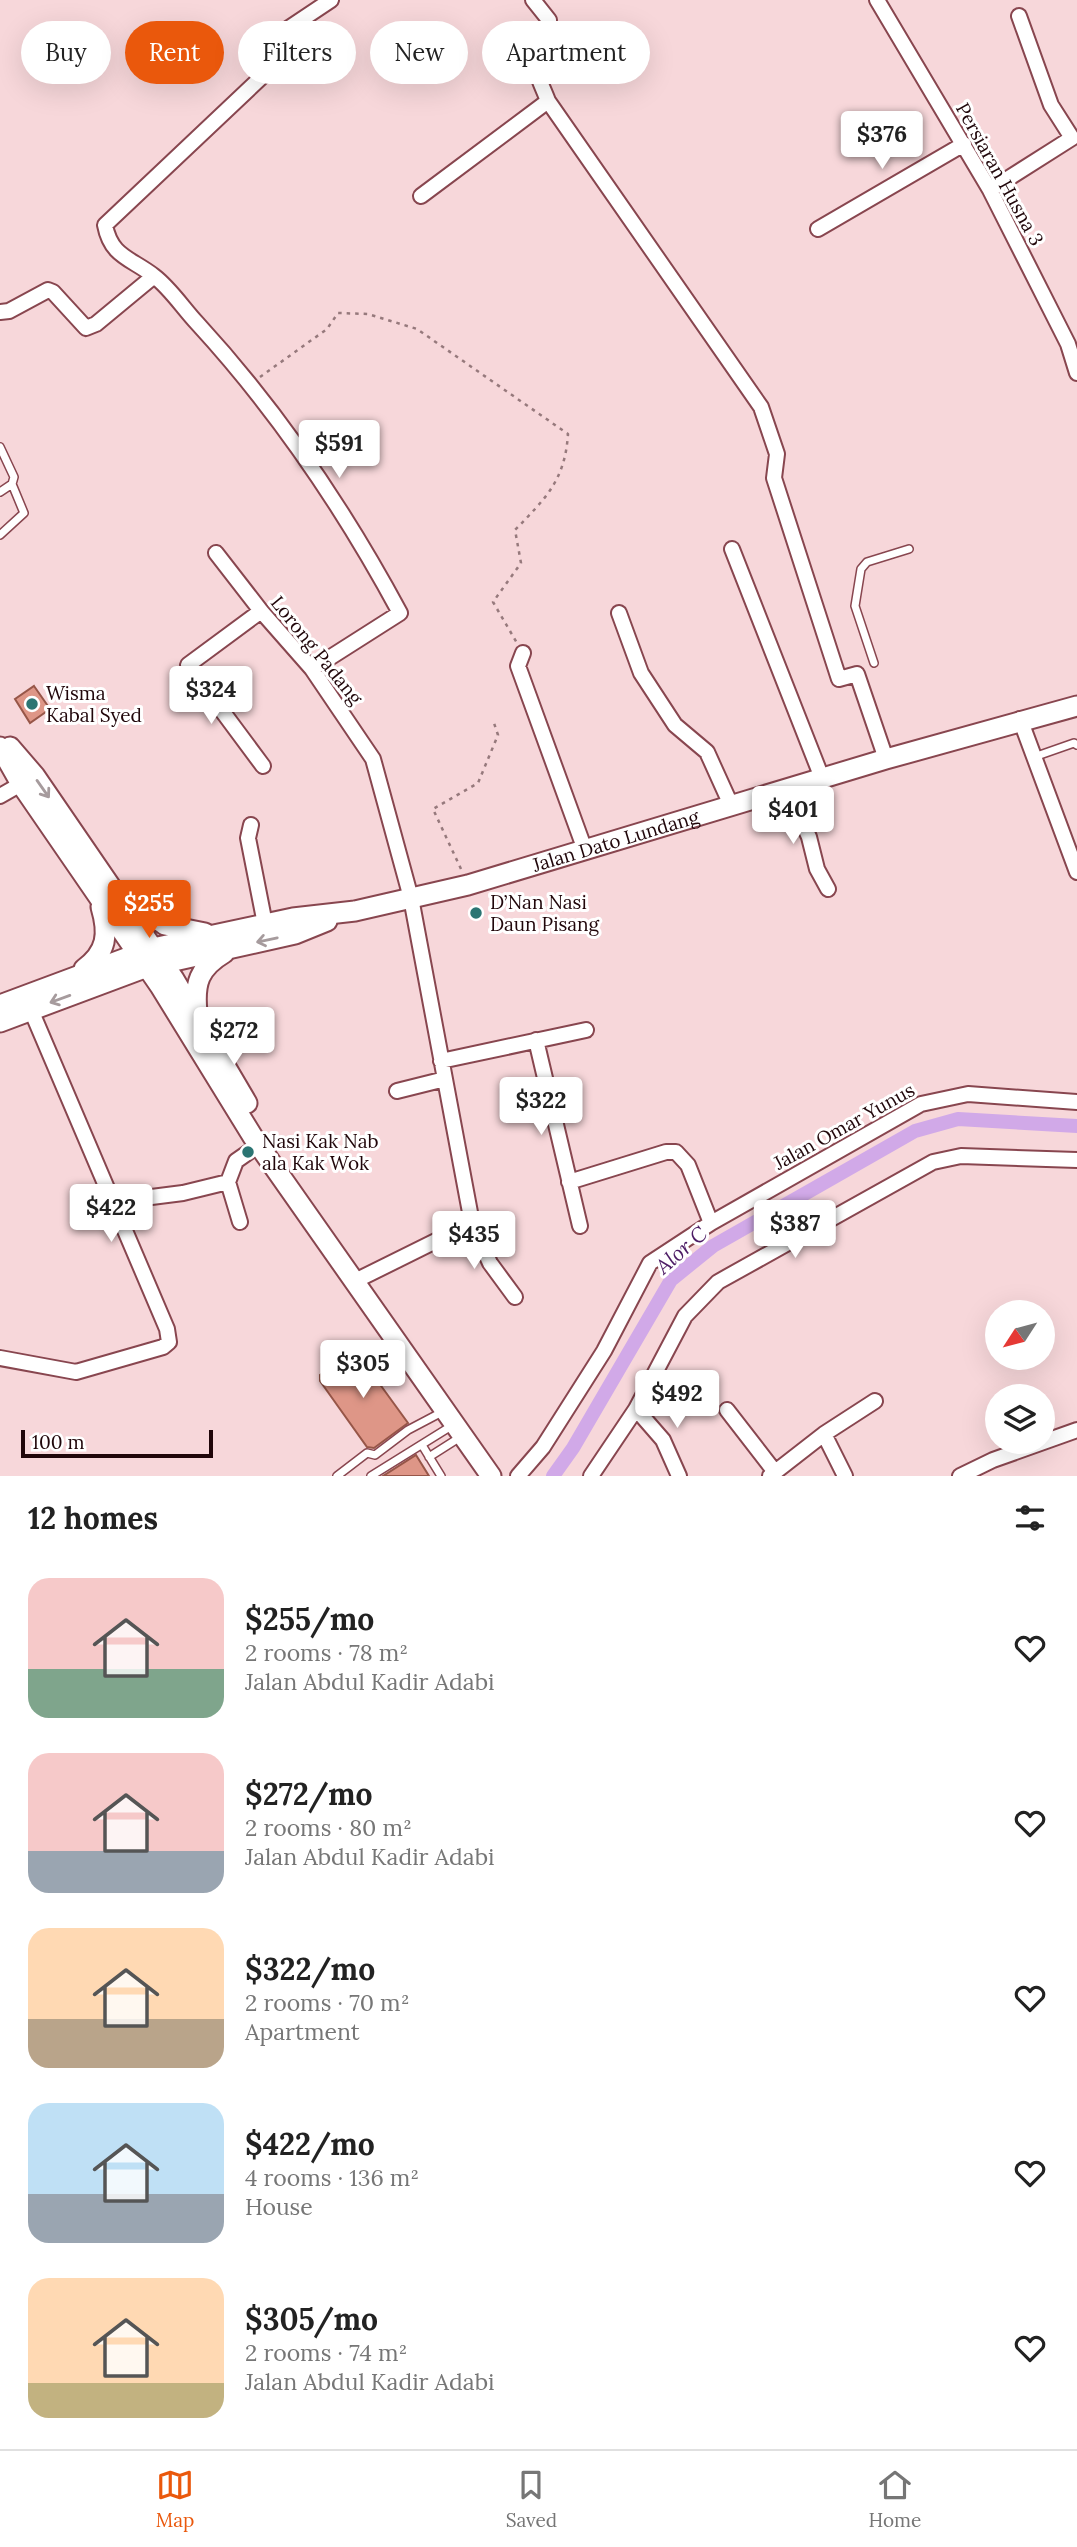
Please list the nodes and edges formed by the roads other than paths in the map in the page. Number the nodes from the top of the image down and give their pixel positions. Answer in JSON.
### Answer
{"nodes":[{"id":1,"x":331,"y":0,"type":"edge"},
{"id":2,"x":533,"y":0,"type":"edge"},
{"id":3,"x":877,"y":0,"type":"edge"},
{"id":4,"x":1019,"y":16,"type":"dead end"},
{"id":5,"x":548,"y":101,"type":"junction"},
{"id":6,"x":1074,"y":142,"type":"edge"},
{"id":7,"x":964,"y":144,"type":"junction"},
{"id":8,"x":990,"y":190,"type":"junction"},
{"id":9,"x":421,"y":196,"type":"dead end"},
{"id":10,"x":818,"y":229,"type":"dead end"},
{"id":11,"x":154,"y":275,"type":"junction"},
{"id":12,"x":0,"y":312,"type":"edge"},
{"id":13,"x":1077,"y":373,"type":"edge"},
{"id":14,"x":0,"y":447,"type":"edge"},
{"id":15,"x":12,"y":484,"type":"junction"},
{"id":16,"x":0,"y":492,"type":"edge"},
{"id":17,"x":0,"y":534,"type":"edge"},
{"id":18,"x":909,"y":549,"type":"dead end"},
{"id":19,"x":732,"y":550,"type":"dead end"},
{"id":20,"x":216,"y":553,"type":"dead end"},
{"id":21,"x":261,"y":611,"type":"junction"},
{"id":22,"x":619,"y":613,"type":"dead end"},
{"id":23,"x":523,"y":653,"type":"road end"},
{"id":24,"x":874,"y":663,"type":"dead end"},
{"id":25,"x":312,"y":669,"type":"junction"},
{"id":26,"x":1077,"y":706,"type":"edge"},
{"id":27,"x":1020,"y":719,"type":"junction"},
{"id":28,"x":0,"y":736,"type":"edge"},
{"id":29,"x":1077,"y":745,"type":"edge"},
{"id":30,"x":0,"y":747,"type":"edge"},
{"id":31,"x":1034,"y":757,"type":"junction"},
{"id":32,"x":886,"y":759,"type":"junction"},
{"id":33,"x":263,"y":766,"type":"dead end"},
{"id":34,"x":822,"y":778,"type":"junction"},
{"id":35,"x":20,"y":784,"type":"junction"},
{"id":36,"x":787,"y":788,"type":"junction"},
{"id":37,"x":0,"y":796,"type":"edge"},
{"id":38,"x":730,"y":805,"type":"junction"},
{"id":39,"x":251,"y":825,"type":"dead end"},
{"id":40,"x":585,"y":850,"type":"junction"},
{"id":41,"x":1077,"y":872,"type":"edge"},
{"id":42,"x":101,"y":886,"type":"junction"},
{"id":43,"x":828,"y":889,"type":"dead end"},
{"id":44,"x":411,"y":898,"type":"junction"},
{"id":45,"x":355,"y":911,"type":"junction"},
{"id":46,"x":265,"y":924,"type":"junction"},
{"id":47,"x":228,"y":940,"type":"junction"},
{"id":48,"x":150,"y":958,"type":"junction"},
{"id":49,"x":72,"y":978,"type":"junction"},
{"id":50,"x":100,"y":985,"type":"junction"},
{"id":51,"x":0,"y":1005,"type":"edge"},
{"id":52,"x":32,"y":1010,"type":"junction"},
{"id":53,"x":0,"y":1022,"type":"edge"},
{"id":54,"x":191,"y":1022,"type":"junction"},
{"id":55,"x":586,"y":1030,"type":"dead end"},
{"id":56,"x":536,"y":1041,"type":"junction"},
{"id":57,"x":442,"y":1060,"type":"junction"},
{"id":58,"x":445,"y":1079,"type":"junction"},
{"id":59,"x":397,"y":1091,"type":"dead end"},
{"id":60,"x":1077,"y":1102,"type":"edge"},
{"id":61,"x":259,"y":1145,"type":"junction"},
{"id":62,"x":1077,"y":1160,"type":"edge"},
{"id":63,"x":228,"y":1182,"type":"junction"},
{"id":64,"x":569,"y":1182,"type":"junction"},
{"id":65,"x":291,"y":1188,"type":"junction"},
{"id":66,"x":112,"y":1202,"type":"junction"},
{"id":67,"x":240,"y":1222,"type":"dead end"},
{"id":68,"x":472,"y":1223,"type":"junction"},
{"id":69,"x":711,"y":1223,"type":"junction"},
{"id":70,"x":580,"y":1226,"type":"dead end"},
{"id":71,"x":353,"y":1282,"type":"junction"},
{"id":72,"x":514,"y":1297,"type":"dead end"},
{"id":73,"x":0,"y":1358,"type":"edge"},
{"id":74,"x":875,"y":1401,"type":"dead end"},
{"id":75,"x":636,"y":1409,"type":"junction"},
{"id":76,"x":727,"y":1410,"type":"dead end"},
{"id":77,"x":454,"y":1424,"type":"junction"},
{"id":78,"x":1077,"y":1430,"type":"edge"},
{"id":79,"x":824,"y":1434,"type":"junction"},
{"id":80,"x":422,"y":1445,"type":"junction"},
{"id":81,"x":429,"y":1457,"type":"junction"},
{"id":82,"x":773,"y":1474,"type":"edge"},
{"id":83,"x":963,"y":1475,"type":"edge"},
{"id":84,"x":337,"y":1476,"type":"edge"},
{"id":85,"x":371,"y":1476,"type":"edge"},
{"id":86,"x":441,"y":1476,"type":"edge"},
{"id":87,"x":491,"y":1476,"type":"edge"},
{"id":88,"x":517,"y":1476,"type":"edge"},
{"id":89,"x":591,"y":1476,"type":"edge"},
{"id":90,"x":679,"y":1476,"type":"edge"},
{"id":91,"x":845,"y":1476,"type":"edge"}],
"edges":[{"from":1,"to":11,"type":"street"},
{"from":2,"to":5,"type":"street"},
{"from":3,"to":7,"type":"street","name":"Persiaran Husna 3"},
{"from":4,"to":6,"type":"street"},
{"from":5,"to":9,"type":"street"},
{"from":5,"to":32,"type":"street"},
{"from":6,"to":8,"type":"street"},
{"from":7,"to":8,"type":"street","name":"Persiaran Husna 3"},
{"from":7,"to":10,"type":"street"},
{"from":8,"to":13,"type":"street","name":"Persiaran Husna 3"},
{"from":11,"to":12,"type":"street"},
{"from":11,"to":25,"type":"street"},
{"from":14,"to":15,"type":"lane"},
{"from":15,"to":16,"type":"lane"},
{"from":15,"to":17,"type":"lane"},
{"from":18,"to":24,"type":"lane"},
{"from":19,"to":34,"type":"street"},
{"from":20,"to":21,"type":"street","name":"Lorong Padang"},
{"from":21,"to":25,"type":"street","name":"Lorong Padang"},
{"from":21,"to":33,"type":"street"},
{"from":22,"to":38,"type":"street"},
{"from":23,"to":40,"type":"street"},
{"from":25,"to":44,"type":"street","name":"Lorong Padang"},
{"from":26,"to":27,"type":"main road","name":"Jalan Dato Lundang"},
{"from":27,"to":31,"type":"street"},
{"from":27,"to":32,"type":"main road","name":"Jalan Dato Lundang"},
{"from":28,"to":42,"type":"main road","one_way":true},
{"from":29,"to":31,"type":"lane"},
{"from":30,"to":35,"type":"main road"},
{"from":31,"to":41,"type":"street"},
{"from":32,"to":34,"type":"main road","name":"Jalan Dato Lundang"},
{"from":34,"to":36,"type":"main road","name":"Jalan Dato Lundang"},
{"from":35,"to":37,"type":"street"},
{"from":35,"to":42,"type":"main road"},
{"from":36,"to":38,"type":"main road","name":"Jalan Dato Lundang"},
{"from":36,"to":43,"type":"street"},
{"from":38,"to":40,"type":"main road","name":"Jalan Dato Lundang"},
{"from":39,"to":46,"type":"street"},
{"from":40,"to":44,"type":"main road","name":"Jalan Dato Lundang"},
{"from":42,"to":47,"type":"main road"},
{"from":42,"to":48,"type":"main road"},
{"from":42,"to":49,"type":"main road"},
{"from":44,"to":45,"type":"main road","name":"Jalan Dato Lundang"},
{"from":44,"to":57,"type":"street","name":"Lorong Padang"},
{"from":45,"to":46,"type":"main road","name":"Jalan Dato Lundang"},
{"from":45,"to":47,"type":"main road","name":"Jalan Dato Lundang","one_way":true},
{"from":46,"to":47,"type":"main road","name":"Jalan Dato Lundang"},
{"from":47,"to":48,"type":"main road","name":"Jalan Dato Lundang"},
{"from":47,"to":54,"type":"main road"},
{"from":48,"to":49,"type":"main road"},
{"from":48,"to":50,"type":"main road"},
{"from":48,"to":54,"type":"main road"},
{"from":49,"to":51,"type":"main road"},
{"from":50,"to":52,"type":"main road","one_way":true},
{"from":50,"to":54,"type":"main road"},
{"from":52,"to":53,"type":"main road"},
{"from":52,"to":66,"type":"street"},
{"from":54,"to":61,"type":"main road"},
{"from":54,"to":65,"type":"main road"},
{"from":55,"to":56,"type":"street"},
{"from":56,"to":57,"type":"street"},
{"from":56,"to":64,"type":"street"},
{"from":57,"to":58,"type":"street","name":"Lorong Padang"},
{"from":58,"to":59,"type":"street"},
{"from":58,"to":68,"type":"street","name":"Lorong Padang"},
{"from":60,"to":69,"type":"street","name":"Jalan Omar Yunus"},
{"from":61,"to":63,"type":"street"},
{"from":61,"to":65,"type":"main road"},
{"from":62,"to":75,"type":"street"},
{"from":63,"to":66,"type":"street"},
{"from":63,"to":67,"type":"street"},
{"from":64,"to":69,"type":"street"},
{"from":64,"to":70,"type":"street"},
{"from":65,"to":71,"type":"main road"},
{"from":66,"to":73,"type":"street"},
{"from":68,"to":71,"type":"street"},
{"from":68,"to":72,"type":"street","name":"Lorong Padang"},
{"from":69,"to":88,"type":"street","name":"Jalan Omar Yunus"},
{"from":71,"to":77,"type":"main road"},
{"from":74,"to":79,"type":"street"},
{"from":75,"to":89,"type":"street"},
{"from":75,"to":90,"type":"street"},
{"from":76,"to":82,"type":"street"},
{"from":77,"to":80,"type":"lane"},
{"from":77,"to":81,"type":"lane"},
{"from":77,"to":84,"type":"lane"},
{"from":77,"to":87,"type":"main road"},
{"from":78,"to":83,"type":"street"},
{"from":79,"to":82,"type":"street"},
{"from":79,"to":91,"type":"street"},
{"from":80,"to":81,"type":"lane"},
{"from":80,"to":85,"type":"lane"},
{"from":81,"to":86,"type":"lane"}]}
